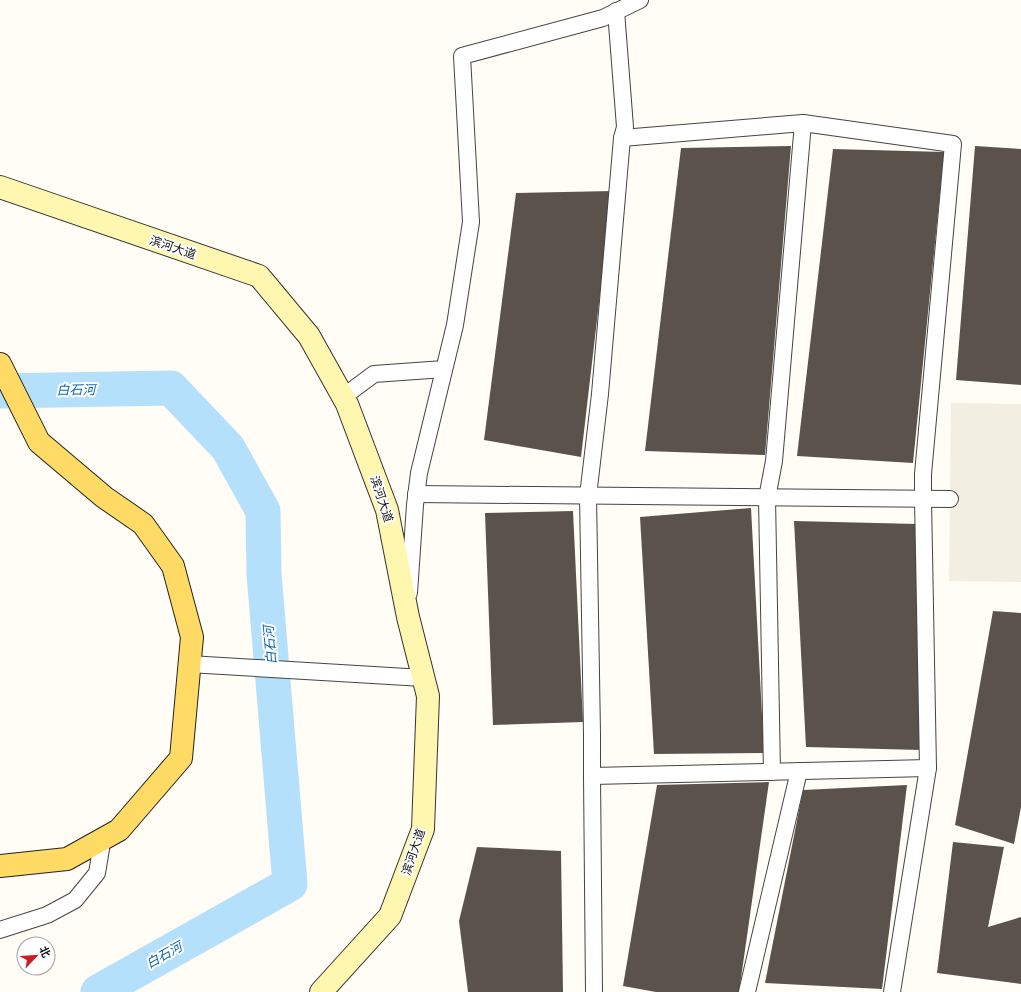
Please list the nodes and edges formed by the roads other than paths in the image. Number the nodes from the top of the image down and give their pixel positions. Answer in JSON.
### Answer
{"nodes":[{"id":1,"x":640,"y":0,"type":"edge"},
{"id":2,"x":616,"y":12,"type":"junction"},
{"id":3,"x":803,"y":123,"type":"junction"},
{"id":4,"x":622,"y":138,"type":"junction"},
{"id":5,"x":0,"y":187,"type":"edge"},
{"id":6,"x":0,"y":364,"type":"edge"},
{"id":7,"x":444,"y":369,"type":"junction"},
{"id":8,"x":343,"y":397,"type":"junction"},
{"id":9,"x":416,"y":494,"type":"junction"},
{"id":10,"x":588,"y":496,"type":"junction"},
{"id":11,"x":767,"y":498,"type":"junction"},
{"id":12,"x":922,"y":499,"type":"junction"},
{"id":13,"x":950,"y":499,"type":"dead end"},
{"id":14,"x":408,"y":617,"type":"junction"},
{"id":15,"x":189,"y":664,"type":"junction"},
{"id":16,"x":423,"y":678,"type":"junction"},
{"id":17,"x":928,"y":768,"type":"junction"},
{"id":18,"x":799,"y":771,"type":"junction"},
{"id":19,"x":772,"y":772,"type":"junction"},
{"id":20,"x":592,"y":776,"type":"junction"},
{"id":21,"x":101,"y":840,"type":"junction"},
{"id":22,"x":0,"y":866,"type":"edge"},
{"id":23,"x":0,"y":930,"type":"edge"},
{"id":24,"x":321,"y":992,"type":"edge"},
{"id":25,"x":594,"y":992,"type":"edge"},
{"id":26,"x":747,"y":992,"type":"edge"},
{"id":27,"x":892,"y":992,"type":"edge"}],
"edges":[{"from":1,"to":2,"type":"street"},
{"from":2,"to":4,"type":"street"},
{"from":2,"to":7,"type":"street"},
{"from":3,"to":4,"type":"street"},
{"from":3,"to":11,"type":"street"},
{"from":3,"to":12,"type":"street"},
{"from":4,"to":10,"type":"street"},
{"from":5,"to":8,"type":"main road","name":"滨河大道"},
{"from":6,"to":15,"type":"main road"},
{"from":7,"to":8,"type":"street"},
{"from":7,"to":9,"type":"street"},
{"from":8,"to":14,"type":"main road","name":"滨河大道"},
{"from":9,"to":10,"type":"street"},
{"from":9,"to":14,"type":"street"},
{"from":10,"to":11,"type":"street"},
{"from":10,"to":20,"type":"street"},
{"from":11,"to":12,"type":"street"},
{"from":11,"to":19,"type":"street"},
{"from":12,"to":13,"type":"street"},
{"from":12,"to":17,"type":"street"},
{"from":14,"to":16,"type":"main road","name":"滨河大道"},
{"from":15,"to":16,"type":"street"},
{"from":15,"to":21,"type":"main road"},
{"from":16,"to":24,"type":"main road","name":"滨河大道"},
{"from":17,"to":18,"type":"street"},
{"from":17,"to":27,"type":"street"},
{"from":18,"to":19,"type":"street"},
{"from":18,"to":26,"type":"street"},
{"from":19,"to":20,"type":"street"},
{"from":20,"to":25,"type":"street"},
{"from":21,"to":22,"type":"main road"},
{"from":21,"to":23,"type":"street"}]}
